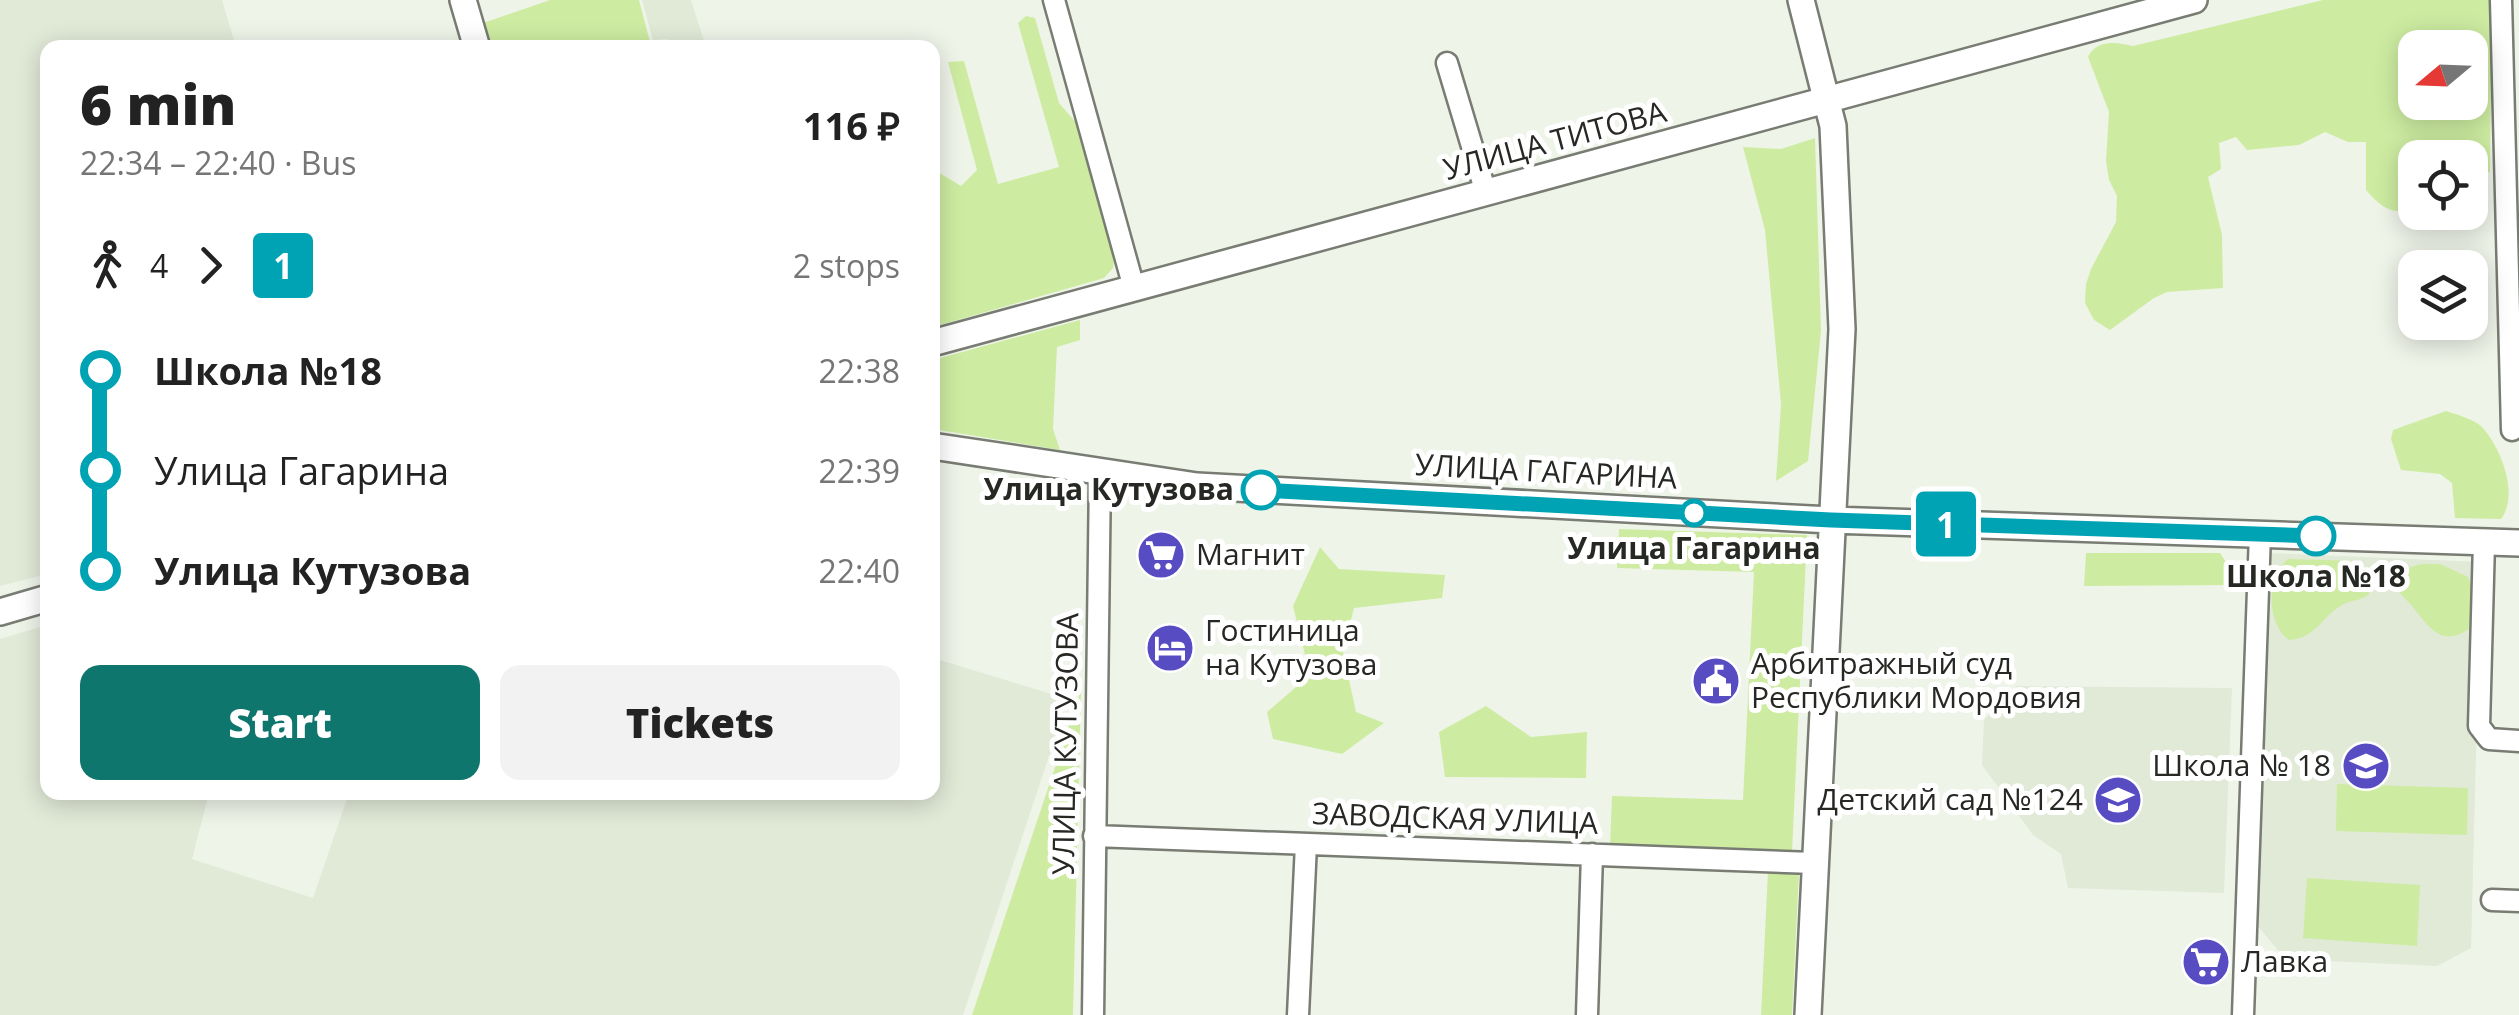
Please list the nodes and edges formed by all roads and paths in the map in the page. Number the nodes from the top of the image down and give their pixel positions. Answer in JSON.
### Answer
{"nodes":[{"id":1,"x":463,"y":0,"type":"edge"},
{"id":2,"x":1054,"y":0,"type":"edge"},
{"id":3,"x":1801,"y":0,"type":"edge"},
{"id":4,"x":2501,"y":0,"type":"edge"},
{"id":5,"x":2185,"y":1,"type":"edge"},
{"id":6,"x":475,"y":40,"type":"edge"},
{"id":7,"x":1447,"y":63,"type":"dead end"},
{"id":8,"x":1829,"y":100,"type":"junction"},
{"id":9,"x":1486,"y":192,"type":"junction"},
{"id":10,"x":1134,"y":288,"type":"junction"},
{"id":11,"x":940,"y":341,"type":"edge"},
{"id":12,"x":2512,"y":430,"type":"dead end"},
{"id":13,"x":940,"y":447,"type":"edge"},
{"id":14,"x":1100,"y":473,"type":"junction"},
{"id":15,"x":1831,"y":520,"type":"junction"},
{"id":16,"x":2260,"y":533,"type":"junction"},
{"id":17,"x":2484,"y":542,"type":"junction"},
{"id":18,"x":2519,"y":544,"type":"edge"},
{"id":19,"x":40,"y":600,"type":"edge"},
{"id":20,"x":0,"y":612,"type":"edge"},
{"id":21,"x":2519,"y":741,"type":"edge"},
{"id":22,"x":1094,"y":836,"type":"junction"},
{"id":23,"x":1306,"y":844,"type":"junction"},
{"id":24,"x":1592,"y":854,"type":"junction"},
{"id":25,"x":1814,"y":863,"type":"junction"},
{"id":26,"x":2492,"y":900,"type":"dead end"},
{"id":27,"x":2519,"y":901,"type":"edge"},
{"id":28,"x":1093,"y":1015,"type":"edge"},
{"id":29,"x":1298,"y":1015,"type":"edge"},
{"id":30,"x":1587,"y":1015,"type":"edge"},
{"id":31,"x":1808,"y":1015,"type":"edge"},
{"id":32,"x":2244,"y":1015,"type":"edge"}],
"edges":[{"from":1,"to":6,"type":"main road"},
{"from":2,"to":10,"type":"street"},
{"from":3,"to":8,"type":"main road"},
{"from":4,"to":12,"type":"street"},
{"from":5,"to":8,"type":"main road","name":"УЛИЦА ТИТОВА"},
{"from":7,"to":9,"type":"street"},
{"from":8,"to":9,"type":"main road","name":"УЛИЦА ТИТОВА"},
{"from":8,"to":15,"type":"main road"},
{"from":9,"to":10,"type":"main road","name":"УЛИЦА ТИТОВА"},
{"from":10,"to":11,"type":"main road","name":"УЛИЦА ТИТОВА"},
{"from":13,"to":14,"type":"main road","name":"УЛИЦА ГАГАРИНА"},
{"from":14,"to":15,"type":"main road","name":"УЛИЦА ГАГАРИНА"},
{"from":14,"to":22,"type":"street","name":"УЛИЦА КУТУЗОВА"},
{"from":15,"to":16,"type":"main road","name":"УЛИЦА ГАГАРИНА"},
{"from":15,"to":25,"type":"main road"},
{"from":16,"to":17,"type":"main road","name":"УЛИЦА ГАГАРИНА"},
{"from":16,"to":32,"type":"street"},
{"from":17,"to":18,"type":"main road","name":"УЛИЦА ГАГАРИНА"},
{"from":17,"to":21,"type":"street"},
{"from":19,"to":20,"type":"main road"},
{"from":22,"to":23,"type":"street","name":"ЗАВОДСКАЯ УЛИЦА"},
{"from":22,"to":28,"type":"street","name":"УЛИЦА КУТУЗОВА"},
{"from":23,"to":24,"type":"street","name":"ЗАВОДСКАЯ УЛИЦА"},
{"from":23,"to":29,"type":"street"},
{"from":24,"to":25,"type":"street","name":"ЗАВОДСКАЯ УЛИЦА"},
{"from":24,"to":30,"type":"street"},
{"from":25,"to":31,"type":"main road"},
{"from":26,"to":27,"type":"street"}]}
